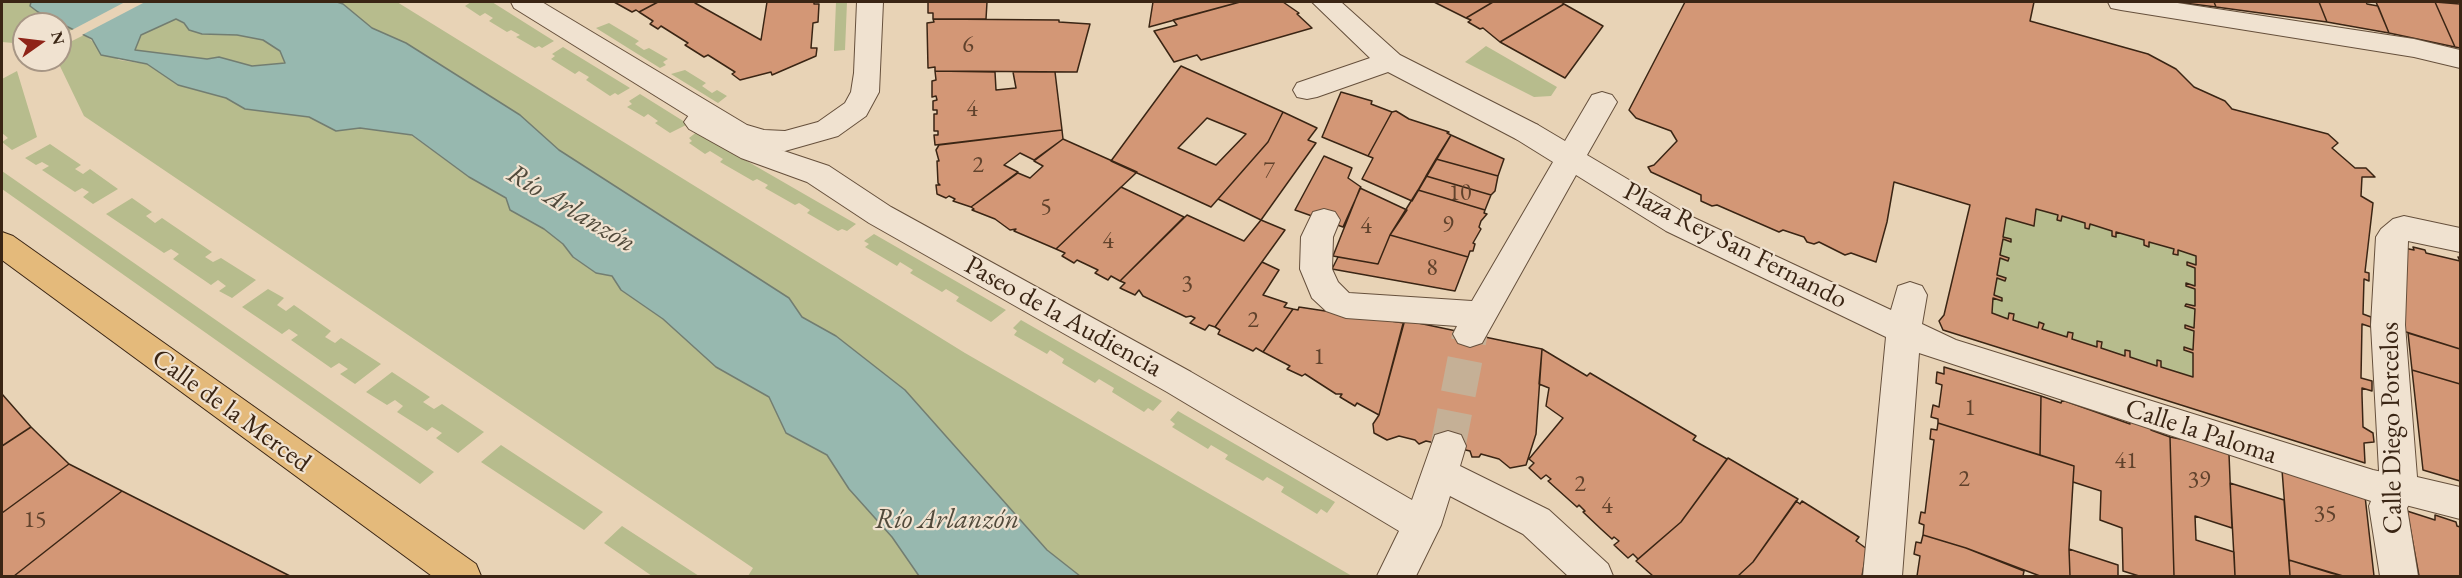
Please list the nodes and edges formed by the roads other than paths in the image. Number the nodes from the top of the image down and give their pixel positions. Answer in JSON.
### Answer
{"nodes":[{"id":1,"x":524,"y":2,"type":"edge"},
{"id":2,"x":870,"y":2,"type":"edge"},
{"id":3,"x":1325,"y":2,"type":"edge"},
{"id":4,"x":2121,"y":2,"type":"edge"},
{"id":5,"x":2460,"y":59,"type":"edge"},
{"id":6,"x":1390,"y":61,"type":"junction"},
{"id":7,"x":1306,"y":90,"type":"dead end"},
{"id":8,"x":1602,"y":102,"type":"dead end"},
{"id":9,"x":699,"y":122,"type":"dead end"},
{"id":10,"x":1569,"y":157,"type":"junction"},
{"id":11,"x":1324,"y":220,"type":"dead end"},
{"id":12,"x":2460,"y":240,"type":"edge"},
{"id":13,"x":2,"y":244,"type":"edge"},
{"id":14,"x":1910,"y":295,"type":"dead end"},
{"id":15,"x":1904,"y":331,"type":"junction"},
{"id":16,"x":1945,"y":350,"type":"joint"},
{"id":17,"x":2399,"y":489,"type":"junction"},
{"id":18,"x":2460,"y":503,"type":"edge"},
{"id":19,"x":1422,"y":525,"type":"junction"},
{"id":20,"x":462,"y":576,"type":"edge"},
{"id":21,"x":1396,"y":576,"type":"edge"},
{"id":22,"x":1594,"y":576,"type":"edge"},
{"id":23,"x":1882,"y":576,"type":"edge"},
{"id":24,"x":2399,"y":576,"type":"edge"}],
"edges":[{"from":1,"to":2,"type":"street"},
{"from":3,"to":6,"type":"street","name":"Plaza Rey San Fernando"},
{"from":4,"to":5,"type":"street"},
{"from":6,"to":7,"type":"street"},
{"from":6,"to":10,"type":"street","name":"Plaza Rey San Fernando"},
{"from":8,"to":10,"type":"street"},
{"from":9,"to":19,"type":"street","name":"Paseo de la Audiencia"},
{"from":10,"to":11,"type":"street"},
{"from":10,"to":15,"type":"street","name":"Plaza Rey San Fernando"},
{"from":12,"to":17,"type":"street","name":"Calle Diego Porcelos"},
{"from":13,"to":20,"type":"highway","name":"Calle de la Merced"},
{"from":14,"to":15,"type":"street"},
{"from":15,"to":16,"type":"street","name":"Plaza Rey San Fernando"},
{"from":15,"to":23,"type":"street"},
{"from":16,"to":17,"type":"street","name":"Calle la Paloma"},
{"from":17,"to":18,"type":"street","name":"Calle la Paloma"},
{"from":17,"to":24,"type":"street","name":"Calle Diego Porcelos"},
{"from":19,"to":21,"type":"street"},
{"from":19,"to":22,"type":"street"}]}
